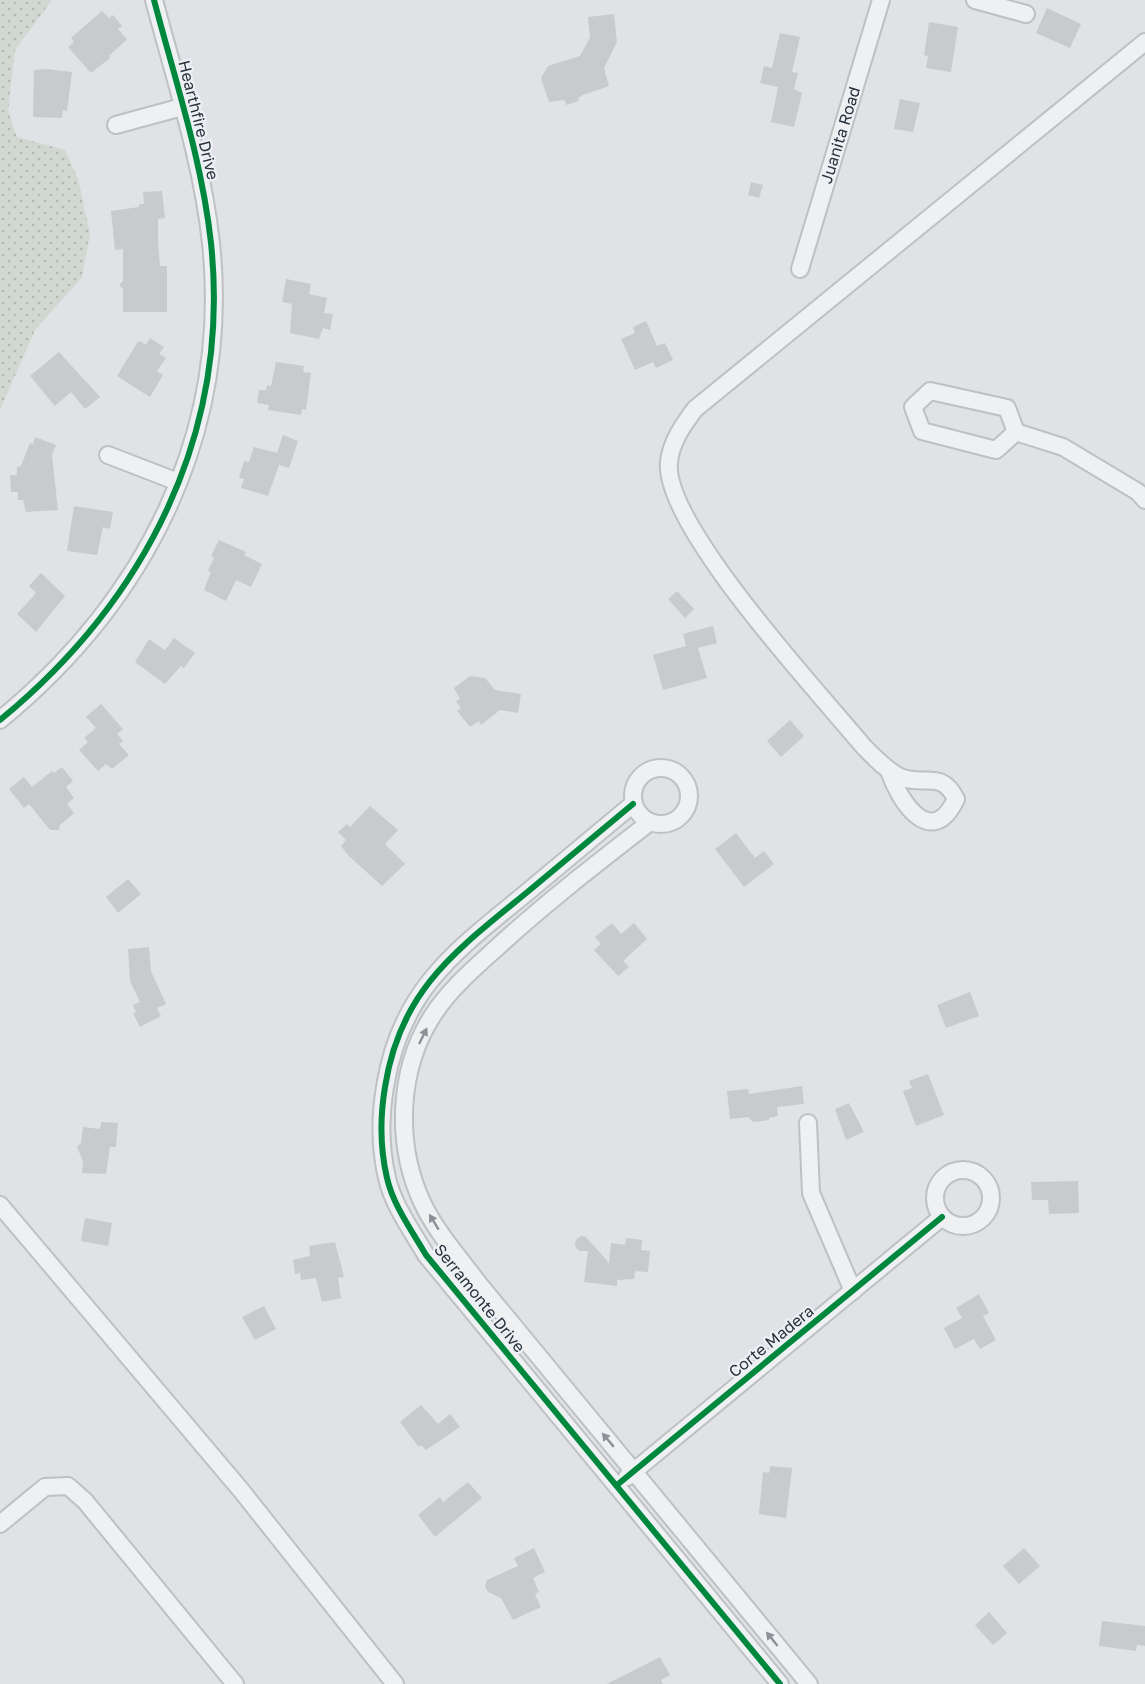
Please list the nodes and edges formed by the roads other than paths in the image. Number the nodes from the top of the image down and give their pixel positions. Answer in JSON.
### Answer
{"nodes":[{"id":1,"x":154,"y":0,"type":"edge"},
{"id":2,"x":881,"y":0,"type":"edge"},
{"id":3,"x":975,"y":0,"type":"edge"},
{"id":4,"x":1026,"y":14,"type":"dead end"},
{"id":5,"x":1145,"y":42,"type":"edge"},
{"id":6,"x":182,"y":107,"type":"junction"},
{"id":7,"x":116,"y":125,"type":"dead end"},
{"id":8,"x":800,"y":269,"type":"dead end"},
{"id":9,"x":1016,"y":432,"type":"junction"},
{"id":10,"x":108,"y":455,"type":"dead end"},
{"id":11,"x":178,"y":482,"type":"junction"},
{"id":12,"x":1145,"y":500,"type":"edge"},
{"id":13,"x":0,"y":720,"type":"edge"},
{"id":14,"x":889,"y":771,"type":"dead end"},
{"id":15,"x":633,"y":804,"type":"junction"},
{"id":16,"x":650,"y":822,"type":"junction"},
{"id":17,"x":512,"y":904,"type":"junction"},
{"id":18,"x":526,"y":921,"type":"junction"},
{"id":19,"x":387,"y":1070,"type":"junction"},
{"id":20,"x":410,"y":1076,"type":"junction"},
{"id":21,"x":808,"y":1123,"type":"dead end"},
{"id":22,"x":0,"y":1205,"type":"edge"},
{"id":23,"x":942,"y":1217,"type":"dead end"},
{"id":24,"x":479,"y":1284,"type":"junction"},
{"id":25,"x":853,"y":1291,"type":"junction"},
{"id":26,"x":460,"y":1298,"type":"junction"},
{"id":27,"x":634,"y":1471,"type":"junction"},
{"id":28,"x":617,"y":1485,"type":"junction"},
{"id":29,"x":0,"y":1524,"type":"edge"},
{"id":30,"x":235,"y":1684,"type":"edge"},
{"id":31,"x":395,"y":1684,"type":"edge"},
{"id":32,"x":780,"y":1684,"type":"edge"},
{"id":33,"x":809,"y":1684,"type":"edge"}],
"edges":[{"from":1,"to":6,"type":"street","name":"Hearthfire Drive"},
{"from":2,"to":8,"type":"street","name":"Juanita Road"},
{"from":3,"to":4,"type":"street"},
{"from":5,"to":14,"type":"street"},
{"from":6,"to":7,"type":"street"},
{"from":6,"to":11,"type":"street","name":"Hearthfire Drive"},
{"from":9,"to":9,"type":"street"},
{"from":9,"to":12,"type":"street"},
{"from":10,"to":11,"type":"street"},
{"from":11,"to":13,"type":"street","name":"Hearthfire Drive"},
{"from":15,"to":16,"type":"street"},
{"from":15,"to":16,"type":"street","name":"Serramonte Drive"},
{"from":15,"to":17,"type":"street","name":"Serramonte Drive"},
{"from":16,"to":18,"type":"street","name":"Serramonte Drive"},
{"from":17,"to":18,"type":"street"},
{"from":17,"to":19,"type":"street","name":"Serramonte Drive"},
{"from":20,"to":18,"type":"street","name":"Serramonte Drive","one_way":true},
{"from":19,"to":20,"type":"street"},
{"from":19,"to":26,"type":"street","name":"Serramonte Drive"},
{"from":24,"to":20,"type":"street","name":"Serramonte Drive","one_way":true},
{"from":21,"to":25,"type":"street"},
{"from":22,"to":31,"type":"street"},
{"from":23,"to":25,"type":"street","name":"Corte Madera"},
{"from":24,"to":26,"type":"street"},
{"from":27,"to":24,"type":"street","name":"Serramonte Drive","one_way":true},
{"from":25,"to":27,"type":"street","name":"Corte Madera"},
{"from":26,"to":28,"type":"street","name":"Serramonte Drive"},
{"from":27,"to":28,"type":"street","name":"Corte Madera"},
{"from":33,"to":27,"type":"street","name":"Serramonte Drive","one_way":true},
{"from":28,"to":32,"type":"street","name":"Serramonte Drive"},
{"from":29,"to":30,"type":"street"}]}
